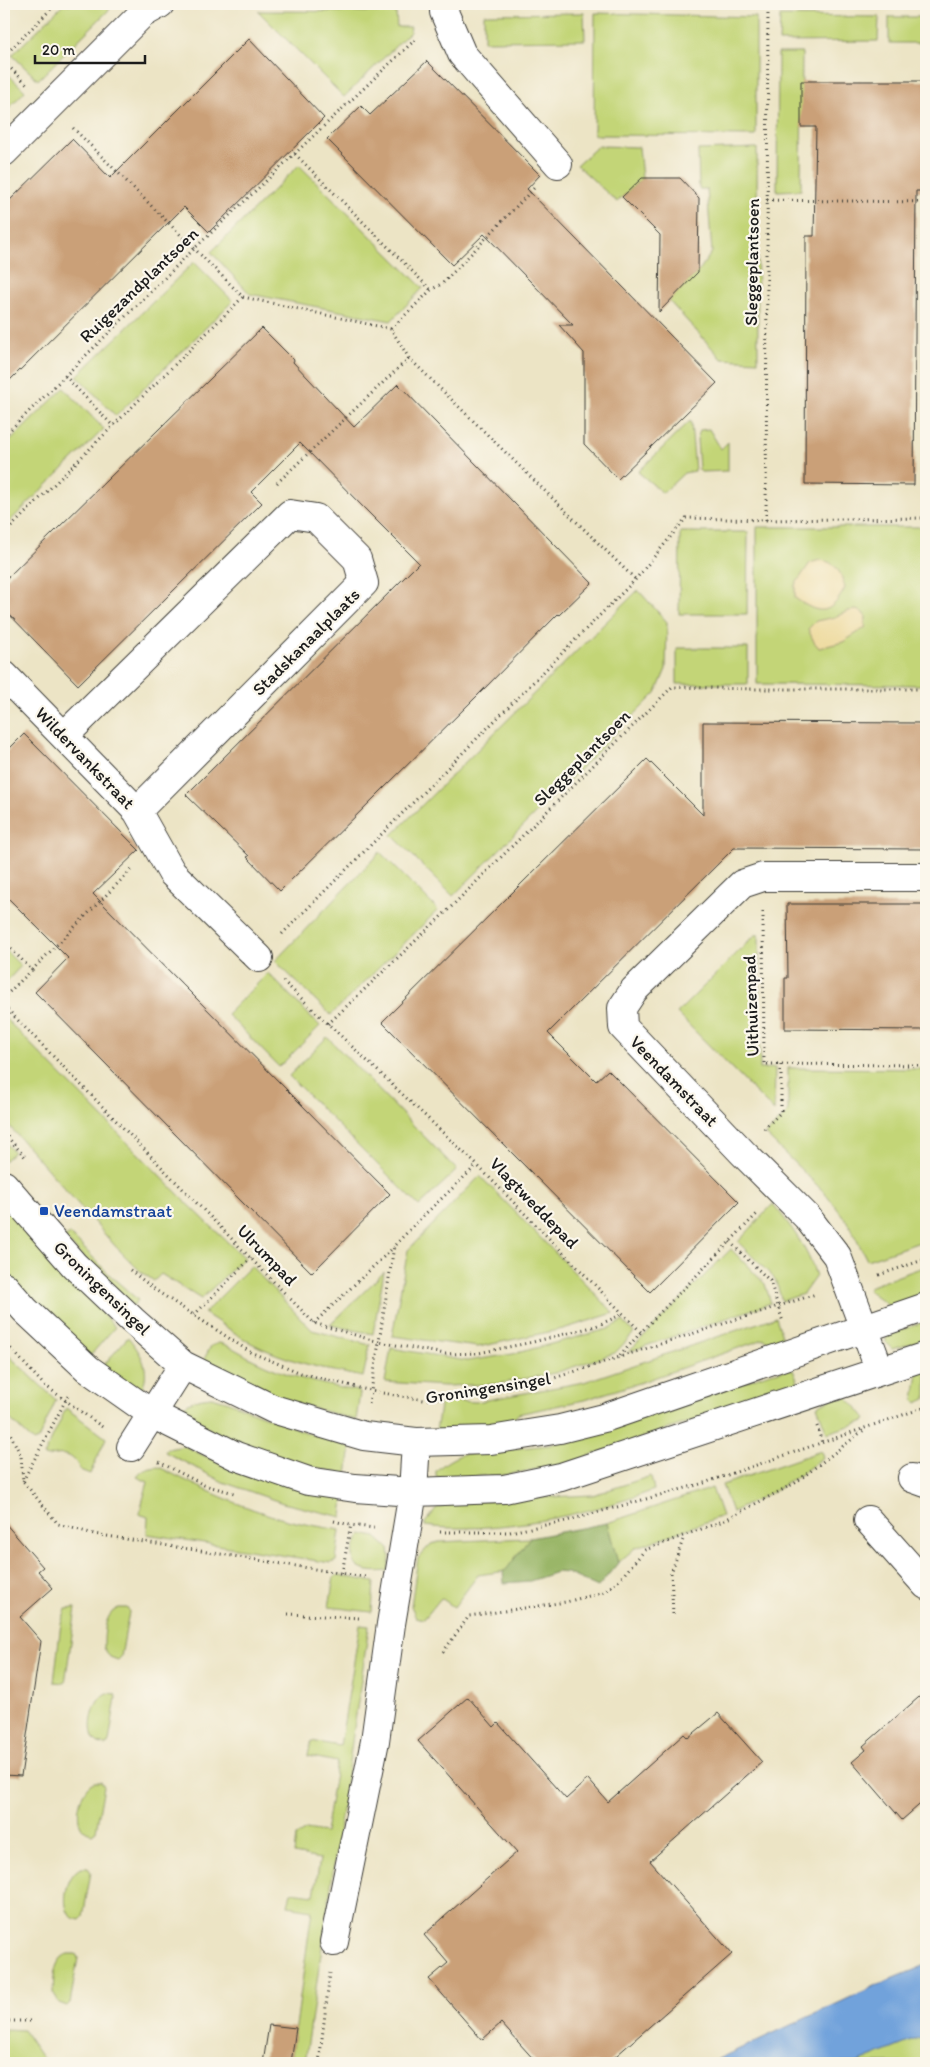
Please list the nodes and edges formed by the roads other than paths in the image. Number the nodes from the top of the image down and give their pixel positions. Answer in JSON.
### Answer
{"nodes":[{"id":1,"x":160,"y":4,"type":"edge"},
{"id":2,"x":444,"y":8,"type":"edge"},
{"id":3,"x":4,"y":152,"type":"edge"},
{"id":4,"x":558,"y":164,"type":"road end"},
{"id":5,"x":4,"y":675,"type":"edge"},
{"id":6,"x":64,"y":736,"type":"junction"},
{"id":7,"x":137,"y":811,"type":"junction"},
{"id":8,"x":926,"y":876,"type":"edge"},
{"id":9,"x":259,"y":958,"type":"road end"},
{"id":10,"x":4,"y":1185,"type":"edge"},
{"id":11,"x":4,"y":1286,"type":"edge"},
{"id":12,"x":926,"y":1307,"type":"edge"},
{"id":13,"x":864,"y":1329,"type":"junction"},
{"id":14,"x":926,"y":1356,"type":"edge"},
{"id":15,"x":183,"y":1365,"type":"junction"},
{"id":16,"x":880,"y":1371,"type":"junction"},
{"id":17,"x":152,"y":1414,"type":"junction"},
{"id":18,"x":416,"y":1442,"type":"junction"},
{"id":19,"x":131,"y":1447,"type":"dead end"},
{"id":20,"x":414,"y":1492,"type":"junction"},
{"id":21,"x":868,"y":1520,"type":"dead end"},
{"id":22,"x":926,"y":1585,"type":"edge"},
{"id":23,"x":334,"y":1942,"type":"road end"}],
"edges":[{"from":1,"to":3,"type":"street"},
{"from":2,"to":4,"type":"street"},
{"from":5,"to":6,"type":"street","name":"Wildervankstraat"},
{"from":6,"to":7,"type":"street","name":"Wildervankstraat"},
{"from":6,"to":7,"type":"street","name":"Stadskanaalplaats"},
{"from":7,"to":9,"type":"street","name":"Wildervankstraat"},
{"from":8,"to":13,"type":"street","name":"Veendamstraat"},
{"from":10,"to":15,"type":"street","name":"Groningensingel"},
{"from":11,"to":17,"type":"street"},
{"from":12,"to":13,"type":"street","name":"Groningensingel"},
{"from":13,"to":16,"type":"street","name":"Veendamstraat"},
{"from":13,"to":18,"type":"street","name":"Groningensingel"},
{"from":14,"to":16,"type":"street"},
{"from":15,"to":17,"type":"street"},
{"from":15,"to":18,"type":"street","name":"Groningensingel"},
{"from":16,"to":20,"type":"street"},
{"from":17,"to":19,"type":"street"},
{"from":17,"to":20,"type":"street"},
{"from":18,"to":20,"type":"street"},
{"from":20,"to":23,"type":"street"},
{"from":21,"to":22,"type":"street"}]}
